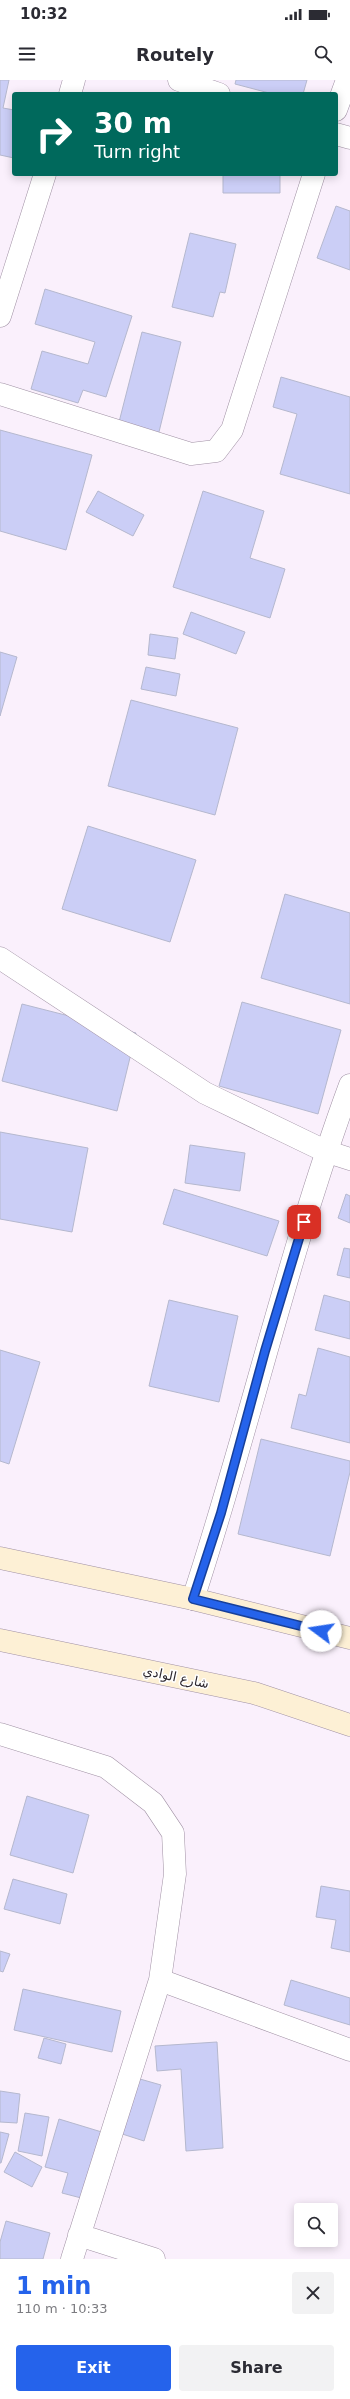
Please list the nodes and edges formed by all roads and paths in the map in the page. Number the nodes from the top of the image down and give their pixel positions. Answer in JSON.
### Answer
{"nodes":[{"id":1,"x":74,"y":80,"type":"edge"},
{"id":2,"x":179,"y":80,"type":"edge"},
{"id":3,"x":347,"y":80,"type":"edge"},
{"id":4,"x":71,"y":92,"type":"edge"},
{"id":5,"x":213,"y":92,"type":"edge"},
{"id":6,"x":338,"y":105,"type":"edge"},
{"id":7,"x":338,"y":135,"type":"edge"},
{"id":8,"x":350,"y":138,"type":"edge"},
{"id":9,"x":44,"y":176,"type":"edge"},
{"id":10,"x":313,"y":176,"type":"edge"},
{"id":11,"x":0,"y":316,"type":"edge"},
{"id":12,"x":0,"y":394,"type":"edge"},
{"id":13,"x":0,"y":958,"type":"edge"},
{"id":14,"x":350,"y":1085,"type":"edge"},
{"id":15,"x":326,"y":1151,"type":"junction"},
{"id":16,"x":350,"y":1159,"type":"edge"},
{"id":17,"x":0,"y":1558,"type":"edge"},
{"id":18,"x":193,"y":1599,"type":"junction"},
{"id":19,"x":350,"y":1638,"type":"edge"},
{"id":20,"x":0,"y":1640,"type":"edge"},
{"id":21,"x":350,"y":1725,"type":"edge"},
{"id":22,"x":0,"y":1734,"type":"edge"},
{"id":23,"x":160,"y":1980,"type":"junction"},
{"id":24,"x":350,"y":2050,"type":"edge"},
{"id":25,"x":79,"y":2235,"type":"junction"},
{"id":26,"x":72,"y":2259,"type":"edge"},
{"id":27,"x":154,"y":2259,"type":"edge"}],
"edges":[{"from":1,"to":4,"type":"street"},
{"from":2,"to":5,"type":"street"},
{"from":3,"to":6,"type":"street"},
{"from":7,"to":8,"type":"street"},
{"from":9,"to":11,"type":"street"},
{"from":10,"to":12,"type":"street"},
{"from":13,"to":15,"type":"street"},
{"from":14,"to":15,"type":"street"},
{"from":15,"to":16,"type":"street"},
{"from":15,"to":18,"type":"street"},
{"from":17,"to":18,"type":"main road"},
{"from":18,"to":19,"type":"main road"},
{"from":20,"to":21,"type":"main road","name":"شارع الوادي"},
{"from":22,"to":23,"type":"street"},
{"from":23,"to":24,"type":"street"},
{"from":23,"to":25,"type":"street"},
{"from":25,"to":26,"type":"street"},
{"from":25,"to":27,"type":"street"}]}
